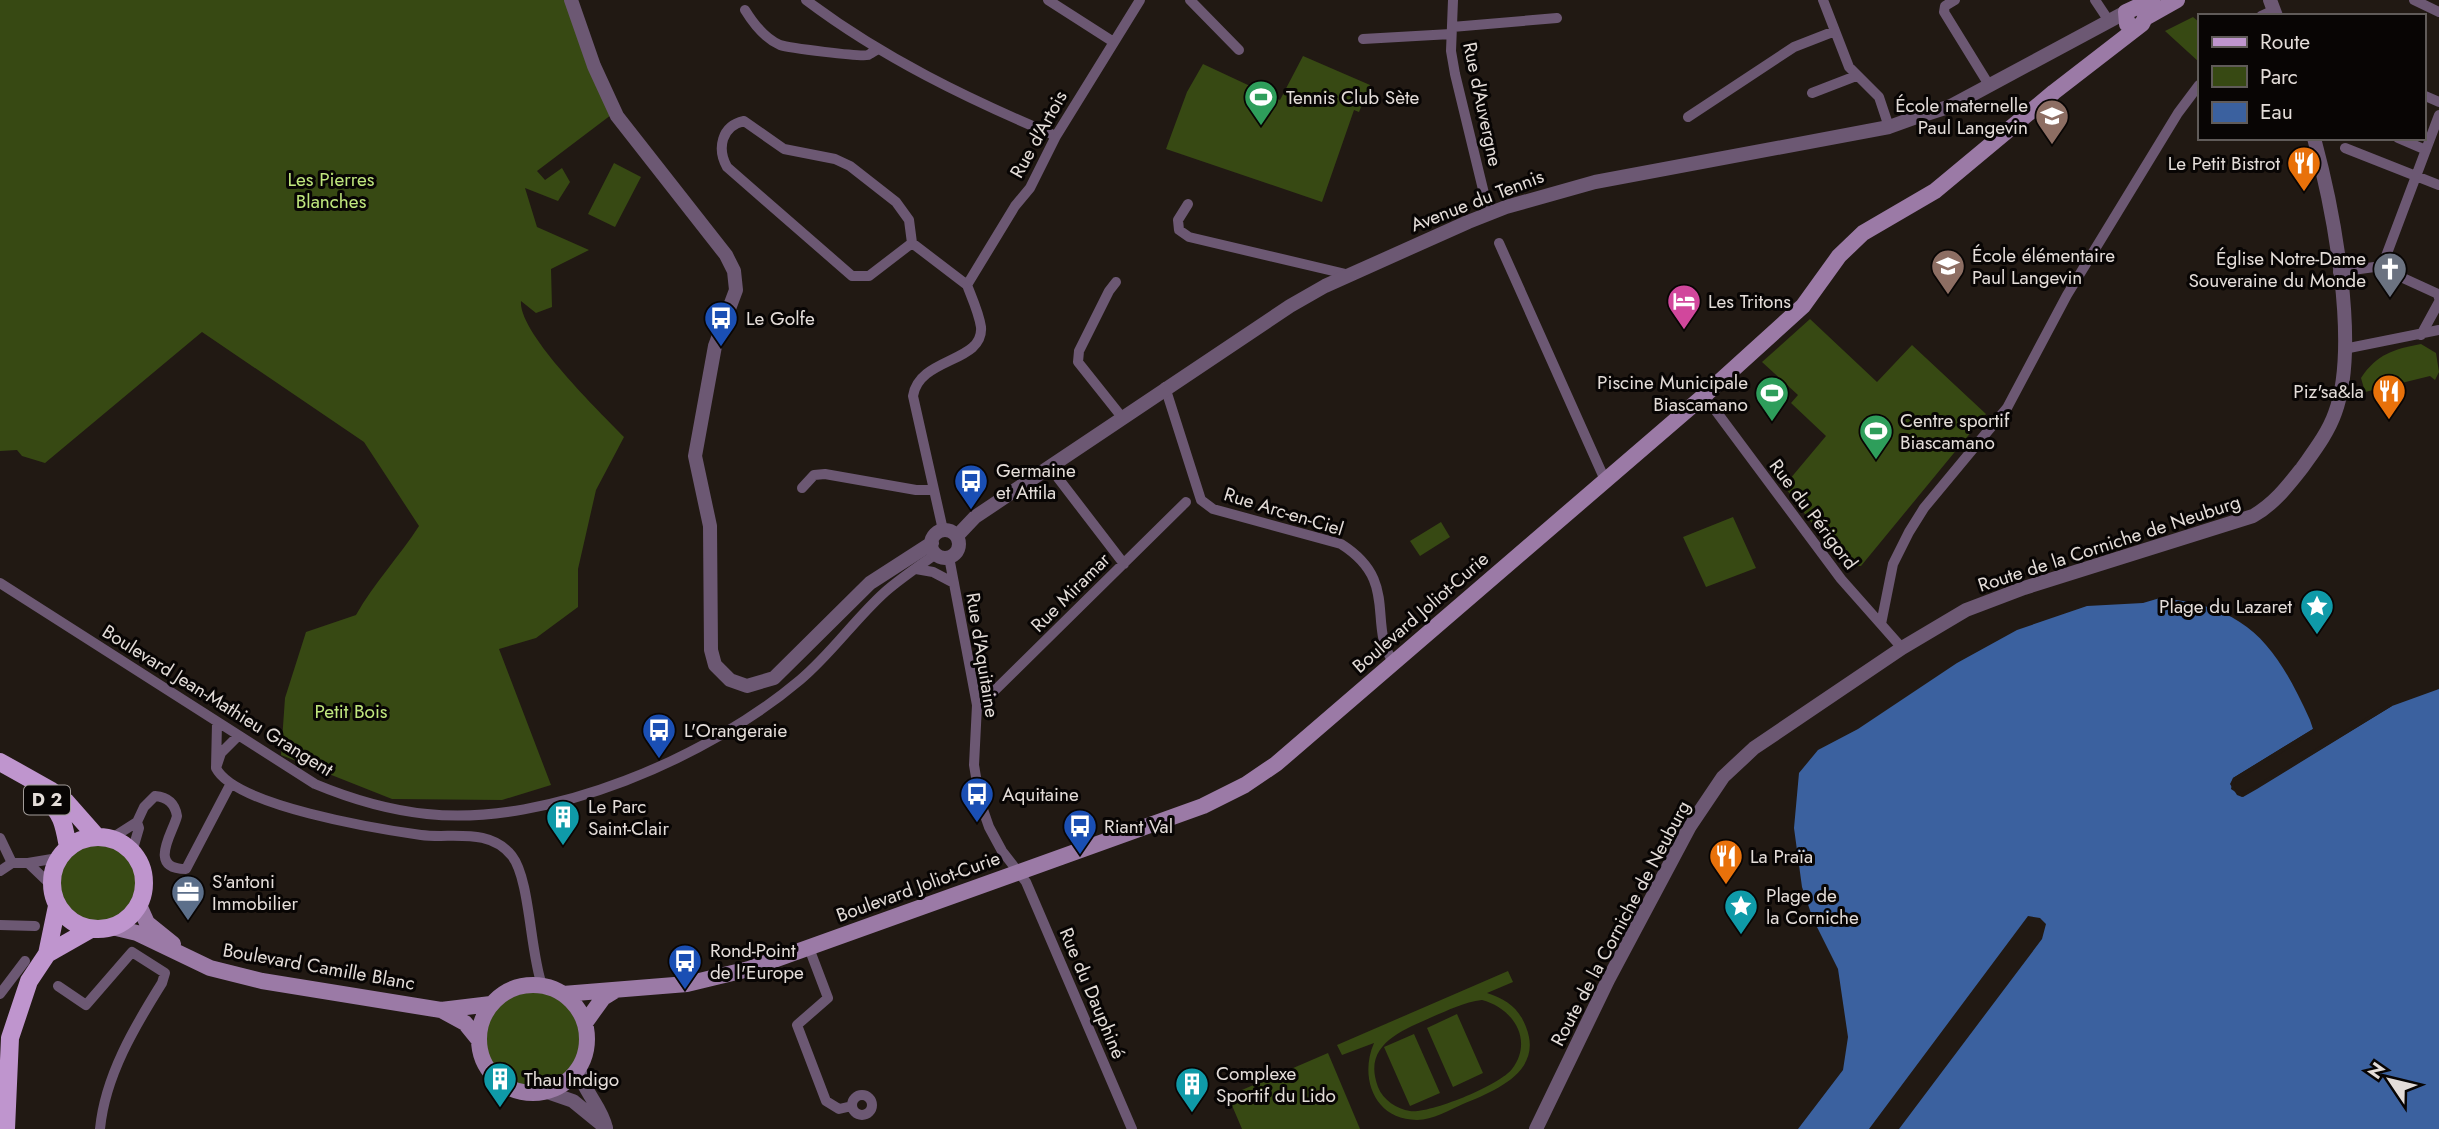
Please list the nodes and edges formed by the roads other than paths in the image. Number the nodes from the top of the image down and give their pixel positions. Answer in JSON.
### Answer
{"nodes":[{"id":1,"x":571,"y":0,"type":"edge"},
{"id":2,"x":806,"y":0,"type":"edge"},
{"id":3,"x":1048,"y":0,"type":"edge"},
{"id":4,"x":1140,"y":0,"type":"edge"},
{"id":5,"x":1190,"y":0,"type":"edge"},
{"id":6,"x":1453,"y":0,"type":"edge"},
{"id":7,"x":1822,"y":0,"type":"edge"},
{"id":8,"x":1955,"y":0,"type":"edge"},
{"id":9,"x":2095,"y":0,"type":"edge"},
{"id":10,"x":2176,"y":0,"type":"edge"},
{"id":11,"x":2414,"y":0,"type":"edge"},
{"id":12,"x":745,"y":10,"type":"dead end"},
{"id":13,"x":2439,"y":12,"type":"edge"},
{"id":14,"x":1557,"y":18,"type":"dead end"},
{"id":15,"x":2131,"y":19,"type":"edge"},
{"id":16,"x":1452,"y":30,"type":"junction"},
{"id":17,"x":1835,"y":31,"type":"junction"},
{"id":18,"x":1363,"y":39,"type":"dead end"},
{"id":19,"x":1112,"y":41,"type":"junction"},
{"id":20,"x":878,"y":49,"type":"junction"},
{"id":21,"x":1239,"y":50,"type":"dead end"},
{"id":22,"x":1856,"y":76,"type":"junction"},
{"id":23,"x":1989,"y":85,"type":"junction"},
{"id":24,"x":2198,"y":86,"type":"edge"},
{"id":25,"x":1812,"y":93,"type":"dead end"},
{"id":26,"x":2439,"y":115,"type":"edge"},
{"id":27,"x":1688,"y":117,"type":"dead end"},
{"id":28,"x":1889,"y":127,"type":"junction"},
{"id":29,"x":1056,"y":136,"type":"junction"},
{"id":30,"x":2314,"y":140,"type":"edge"},
{"id":31,"x":2403,"y":140,"type":"edge"},
{"id":32,"x":2345,"y":148,"type":"dead end"},
{"id":33,"x":2426,"y":150,"type":"junction"},
{"id":34,"x":2416,"y":176,"type":"junction"},
{"id":35,"x":2439,"y":185,"type":"edge"},
{"id":36,"x":1188,"y":204,"type":"dead end"},
{"id":37,"x":1489,"y":214,"type":"junction"},
{"id":38,"x":912,"y":243,"type":"junction"},
{"id":39,"x":1499,"y":243,"type":"dead end"},
{"id":40,"x":2383,"y":264,"type":"junction"},
{"id":41,"x":2338,"y":272,"type":"junction"},
{"id":42,"x":1350,"y":275,"type":"junction"},
{"id":43,"x":1116,"y":282,"type":"dead end"},
{"id":44,"x":968,"y":285,"type":"junction"},
{"id":45,"x":2439,"y":300,"type":"edge"},
{"id":46,"x":2439,"y":330,"type":"edge"},
{"id":47,"x":2421,"y":335,"type":"junction"},
{"id":48,"x":2344,"y":349,"type":"junction"},
{"id":49,"x":1165,"y":387,"type":"junction"},
{"id":50,"x":1704,"y":395,"type":"junction"},
{"id":51,"x":1121,"y":416,"type":"junction"},
{"id":52,"x":1058,"y":478,"type":"dead end"},
{"id":53,"x":1605,"y":480,"type":"junction"},
{"id":54,"x":802,"y":488,"type":"dead end"},
{"id":55,"x":934,"y":490,"type":"junction"},
{"id":56,"x":1186,"y":502,"type":"dead end"},
{"id":57,"x":950,"y":533,"type":"junction"},
{"id":58,"x":939,"y":551,"type":"junction"},
{"id":59,"x":1124,"y":564,"type":"junction"},
{"id":60,"x":916,"y":569,"type":"junction"},
{"id":61,"x":0,"y":583,"type":"edge"},
{"id":62,"x":954,"y":583,"type":"junction"},
{"id":63,"x":1881,"y":624,"type":"junction"},
{"id":64,"x":1902,"y":648,"type":"junction"},
{"id":65,"x":1394,"y":663,"type":"junction"},
{"id":66,"x":977,"y":705,"type":"junction"},
{"id":67,"x":217,"y":723,"type":"junction"},
{"id":68,"x":237,"y":737,"type":"junction"},
{"id":69,"x":0,"y":762,"type":"edge"},
{"id":70,"x":216,"y":768,"type":"junction"},
{"id":71,"x":0,"y":774,"type":"edge"},
{"id":72,"x":230,"y":785,"type":"junction"},
{"id":73,"x":137,"y":821,"type":"junction"},
{"id":74,"x":104,"y":837,"type":"junction"},
{"id":75,"x":0,"y":838,"type":"edge"},
{"id":76,"x":63,"y":852,"type":"junction"},
{"id":77,"x":132,"y":852,"type":"junction"},
{"id":78,"x":12,"y":863,"type":"junction"},
{"id":79,"x":28,"y":863,"type":"junction"},
{"id":80,"x":0,"y":871,"type":"edge"},
{"id":81,"x":1020,"y":872,"type":"junction"},
{"id":82,"x":51,"y":885,"type":"junction"},
{"id":83,"x":57,"y":905,"type":"junction"},
{"id":84,"x":139,"y":905,"type":"junction"},
{"id":85,"x":0,"y":925,"type":"edge"},
{"id":86,"x":35,"y":926,"type":"dead end"},
{"id":87,"x":112,"y":927,"type":"junction"},
{"id":88,"x":91,"y":929,"type":"junction"},
{"id":89,"x":809,"y":948,"type":"junction"},
{"id":90,"x":47,"y":954,"type":"junction"},
{"id":91,"x":191,"y":959,"type":"junction"},
{"id":92,"x":25,"y":961,"type":"dead end"},
{"id":93,"x":542,"y":985,"type":"junction"},
{"id":94,"x":58,"y":986,"type":"dead end"},
{"id":95,"x":617,"y":990,"type":"junction"},
{"id":96,"x":0,"y":994,"type":"edge"},
{"id":97,"x":563,"y":994,"type":"junction"},
{"id":98,"x":491,"y":1004,"type":"junction"},
{"id":99,"x":441,"y":1010,"type":"junction"},
{"id":100,"x":585,"y":1023,"type":"junction"},
{"id":101,"x":478,"y":1039,"type":"junction"},
{"id":102,"x":579,"y":1068,"type":"junction"},
{"id":103,"x":547,"y":1092,"type":"junction"},
{"id":104,"x":852,"y":1106,"type":"dead end"},
{"id":105,"x":606,"y":1128,"type":"edge"},
{"id":106,"x":6,"y":1129,"type":"edge"},
{"id":107,"x":100,"y":1129,"type":"edge"},
{"id":108,"x":1132,"y":1129,"type":"edge"},
{"id":109,"x":1536,"y":1129,"type":"edge"}],
"edges":[{"from":1,"to":58,"type":"street","name":"Avenue du Tennis"},
{"from":2,"to":20,"type":"street"},
{"from":3,"to":19,"type":"street"},
{"from":4,"to":19,"type":"street","name":"Rue d'Artois"},
{"from":5,"to":21,"type":"street"},
{"from":6,"to":16,"type":"street","name":"Rue d'Auvergne"},
{"from":7,"to":17,"type":"street"},
{"from":8,"to":23,"type":"street"},
{"from":9,"to":15,"type":"street"},
{"from":10,"to":15,"type":"main road","name":"Avenue du Tennis"},
{"from":11,"to":13,"type":"street"},
{"from":12,"to":20,"type":"street"},
{"from":14,"to":16,"type":"street"},
{"from":15,"to":23,"type":"street","name":"Avenue du Tennis"},
{"from":15,"to":50,"type":"main road","name":"Boulevard Joliot-Curie"},
{"from":16,"to":18,"type":"street"},
{"from":16,"to":37,"type":"street","name":"Rue d'Auvergne"},
{"from":17,"to":22,"type":"street"},
{"from":17,"to":27,"type":"street"},
{"from":19,"to":29,"type":"street","name":"Rue d'Artois"},
{"from":20,"to":29,"type":"street"},
{"from":22,"to":25,"type":"street"},
{"from":22,"to":28,"type":"street"},
{"from":23,"to":28,"type":"street","name":"Avenue du Tennis"},
{"from":24,"to":63,"type":"street"},
{"from":26,"to":33,"type":"street"},
{"from":28,"to":37,"type":"street","name":"Avenue du Tennis"},
{"from":29,"to":44,"type":"street","name":"Rue d'Artois"},
{"from":30,"to":41,"type":"street","name":"Route de la Corniche de Neuburg"},
{"from":31,"to":33,"type":"street"},
{"from":32,"to":34,"type":"street"},
{"from":33,"to":34,"type":"street"},
{"from":34,"to":35,"type":"street"},
{"from":34,"to":40,"type":"street"},
{"from":36,"to":42,"type":"street"},
{"from":37,"to":42,"type":"street","name":"Avenue du Tennis"},
{"from":38,"to":38,"type":"street"},
{"from":38,"to":44,"type":"street"},
{"from":39,"to":53,"type":"street"},
{"from":40,"to":41,"type":"street"},
{"from":40,"to":45,"type":"street"},
{"from":41,"to":48,"type":"street","name":"Route de la Corniche de Neuburg"},
{"from":42,"to":49,"type":"street","name":"Avenue du Tennis"},
{"from":43,"to":51,"type":"street"},
{"from":44,"to":55,"type":"street"},
{"from":45,"to":47,"type":"street"},
{"from":46,"to":47,"type":"street"},
{"from":47,"to":48,"type":"street"},
{"from":48,"to":64,"type":"street","name":"Route de la Corniche de Neuburg"},
{"from":49,"to":51,"type":"street","name":"Avenue du Tennis"},
{"from":49,"to":65,"type":"street","name":"Rue Arc-en-Ciel"},
{"from":50,"to":53,"type":"main road","name":"Boulevard Joliot-Curie"},
{"from":50,"to":63,"type":"street","name":"Rue du Périgord"},
{"from":51,"to":57,"type":"street","name":"Avenue du Tennis"},
{"from":52,"to":59,"type":"street"},
{"from":53,"to":65,"type":"main road","name":"Boulevard Joliot-Curie"},
{"from":54,"to":55,"type":"street"},
{"from":55,"to":57,"type":"street"},
{"from":56,"to":59,"type":"street","name":"Rue Miramar"},
{"from":57,"to":58,"type":"street","name":"Avenue du Tennis"},
{"from":57,"to":58,"type":"street"},
{"from":58,"to":60,"type":"street","name":"Boulevard Jean-Mathieu Grangent"},
{"from":58,"to":62,"type":"street","name":"Rue d'Aquitaine"},
{"from":59,"to":66,"type":"street","name":"Rue Miramar"},
{"from":60,"to":62,"type":"street"},
{"from":60,"to":68,"type":"street","name":"Boulevard Jean-Mathieu Grangent"},
{"from":61,"to":67,"type":"street","name":"Boulevard Jean-Mathieu Grangent"},
{"from":62,"to":66,"type":"street","name":"Rue d'Aquitaine"},
{"from":63,"to":64,"type":"street","name":"Rue du Périgord"},
{"from":64,"to":109,"type":"street","name":"Route de la Corniche de Neuburg"},
{"from":65,"to":81,"type":"main road","name":"Boulevard Joliot-Curie"},
{"from":66,"to":81,"type":"street","name":"Rue d'Aquitaine"},
{"from":67,"to":68,"type":"street","name":"Boulevard Jean-Mathieu Grangent"},
{"from":67,"to":70,"type":"street"},
{"from":68,"to":70,"type":"street"},
{"from":69,"to":74,"type":"main road","number":"D 2"},
{"from":70,"to":72,"type":"street"},
{"from":71,"to":76,"type":"main road","number":"D 2"},
{"from":72,"to":73,"type":"street"},
{"from":72,"to":93,"type":"street"},
{"from":73,"to":74,"type":"street"},
{"from":73,"to":77,"type":"street"},
{"from":74,"to":76,"type":"main road"},
{"from":74,"to":77,"type":"main road"},
{"from":75,"to":78,"type":"street"},
{"from":76,"to":79,"type":"street"},
{"from":76,"to":82,"type":"main road"},
{"from":77,"to":84,"type":"main road"},
{"from":78,"to":79,"type":"street"},
{"from":78,"to":80,"type":"street"},
{"from":79,"to":82,"type":"street"},
{"from":81,"to":89,"type":"main road","name":"Boulevard Joliot-Curie"},
{"from":81,"to":108,"type":"street","name":"Rue du Dauphiné"},
{"from":82,"to":83,"type":"main road"},
{"from":83,"to":88,"type":"main road"},
{"from":83,"to":90,"type":"main road"},
{"from":84,"to":87,"type":"main road"},
{"from":84,"to":91,"type":"main road","name":"Boulevard Camille Blanc"},
{"from":85,"to":86,"type":"street"},
{"from":87,"to":88,"type":"main road"},
{"from":87,"to":91,"type":"main road","name":"Boulevard Camille Blanc"},
{"from":88,"to":90,"type":"main road"},
{"from":89,"to":95,"type":"main road","name":"Boulevard Joliot-Curie"},
{"from":89,"to":104,"type":"street"},
{"from":90,"to":106,"type":"main road"},
{"from":91,"to":99,"type":"main road","name":"Boulevard Camille Blanc"},
{"from":92,"to":96,"type":"street"},
{"from":93,"to":97,"type":"main road"},
{"from":93,"to":98,"type":"main road"},
{"from":94,"to":107,"type":"street"},
{"from":95,"to":97,"type":"main road","name":"Boulevard Joliot-Curie"},
{"from":95,"to":100,"type":"main road"},
{"from":97,"to":100,"type":"main road"},
{"from":98,"to":99,"type":"main road","name":"Boulevard Camille Blanc"},
{"from":98,"to":101,"type":"main road"},
{"from":99,"to":101,"type":"main road","name":"Boulevard Camille Blanc"},
{"from":100,"to":102,"type":"main road"},
{"from":101,"to":103,"type":"main road"},
{"from":102,"to":103,"type":"main road"},
{"from":102,"to":105,"type":"street"},
{"from":103,"to":105,"type":"street"}]}
